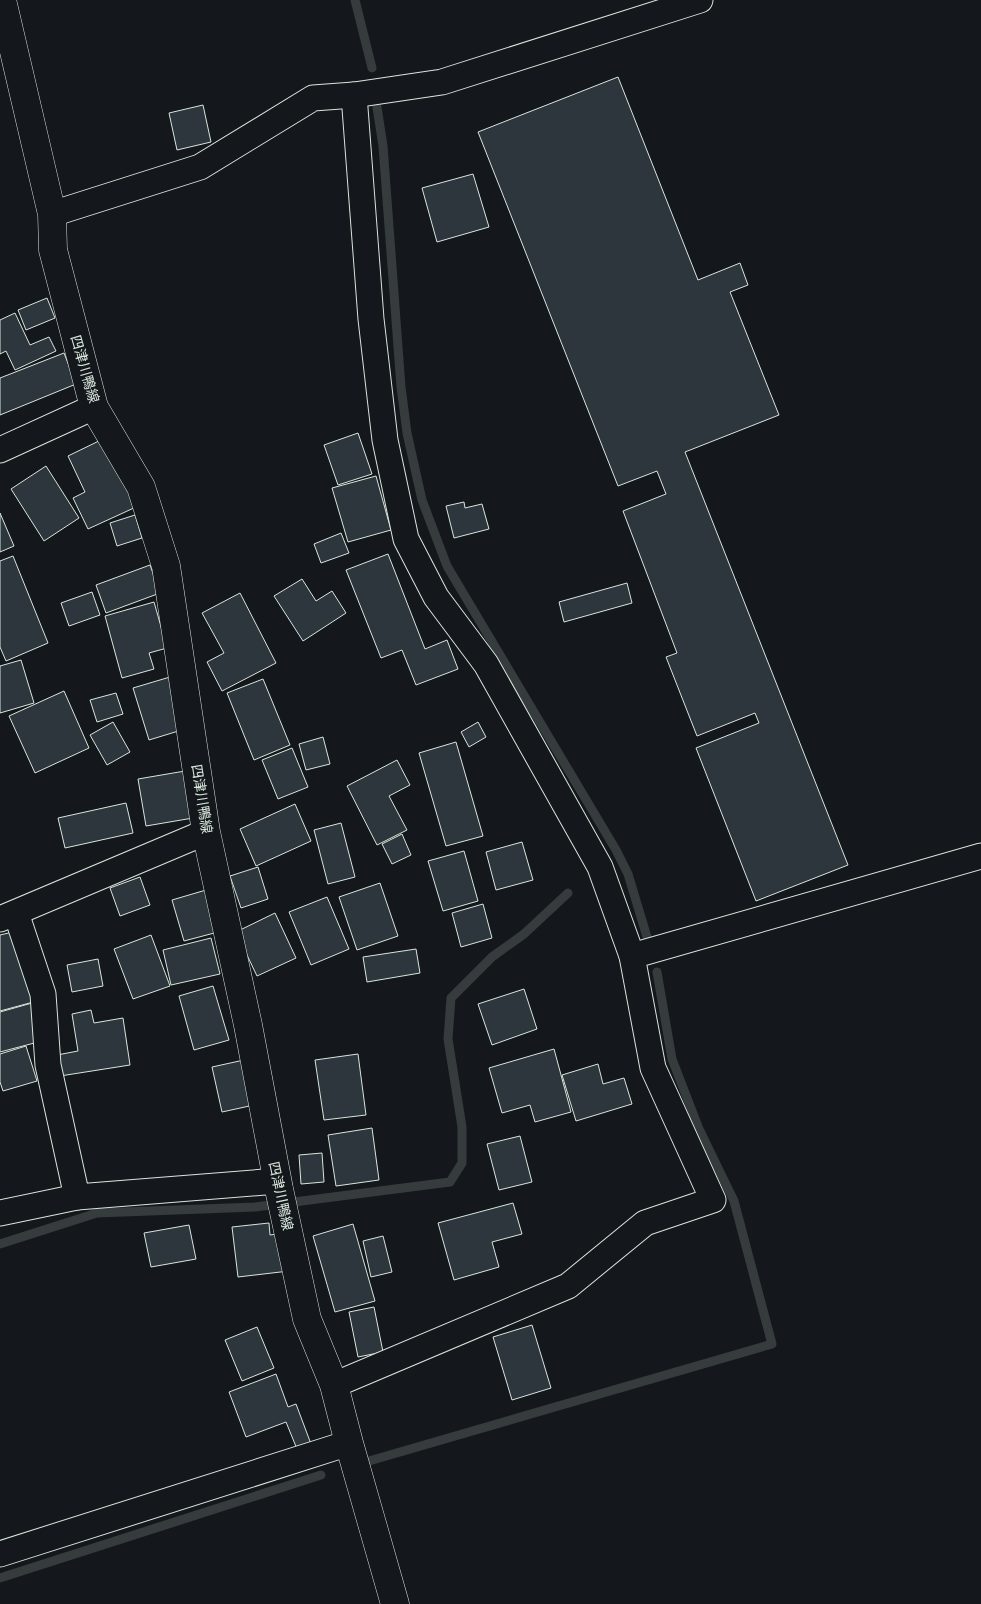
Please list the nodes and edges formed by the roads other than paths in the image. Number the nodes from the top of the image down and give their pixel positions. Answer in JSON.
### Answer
{"nodes":[{"id":1,"x":2,"y":0,"type":"edge"},
{"id":2,"x":700,"y":0,"type":"edge"},
{"id":3,"x":354,"y":95,"type":"junction"},
{"id":4,"x":52,"y":214,"type":"junction"},
{"id":5,"x":94,"y":407,"type":"junction"},
{"id":6,"x":0,"y":450,"type":"edge"},
{"id":7,"x":206,"y":832,"type":"junction"},
{"id":8,"x":981,"y":856,"type":"edge"},
{"id":9,"x":8,"y":916,"type":"edge"},
{"id":10,"x":632,"y":956,"type":"junction"},
{"id":11,"x":278,"y":1185,"type":"junction"},
{"id":12,"x":77,"y":1197,"type":"junction"},
{"id":13,"x":0,"y":1213,"type":"edge"},
{"id":14,"x":334,"y":1385,"type":"junction"},
{"id":15,"x":348,"y":1443,"type":"junction"},
{"id":16,"x":0,"y":1554,"type":"edge"},
{"id":17,"x":395,"y":1604,"type":"edge"}],
"edges":[{"from":1,"to":4,"type":"main road","name":"四津川鴨線"},
{"from":2,"to":3,"type":"street"},
{"from":3,"to":4,"type":"street"},
{"from":3,"to":10,"type":"street"},
{"from":4,"to":5,"type":"main road","name":"四津川鴨線"},
{"from":5,"to":6,"type":"street"},
{"from":5,"to":7,"type":"main road","name":"四津川鴨線"},
{"from":7,"to":9,"type":"street"},
{"from":7,"to":11,"type":"main road","name":"四津川鴨線"},
{"from":8,"to":10,"type":"street"},
{"from":9,"to":12,"type":"street"},
{"from":10,"to":14,"type":"street"},
{"from":11,"to":12,"type":"street"},
{"from":11,"to":14,"type":"main road","name":"四津川鴨線"},
{"from":12,"to":13,"type":"street"},
{"from":14,"to":15,"type":"main road","name":"四津川鴨線"},
{"from":15,"to":16,"type":"street"},
{"from":15,"to":17,"type":"main road","name":"四津川鴨線"}]}
